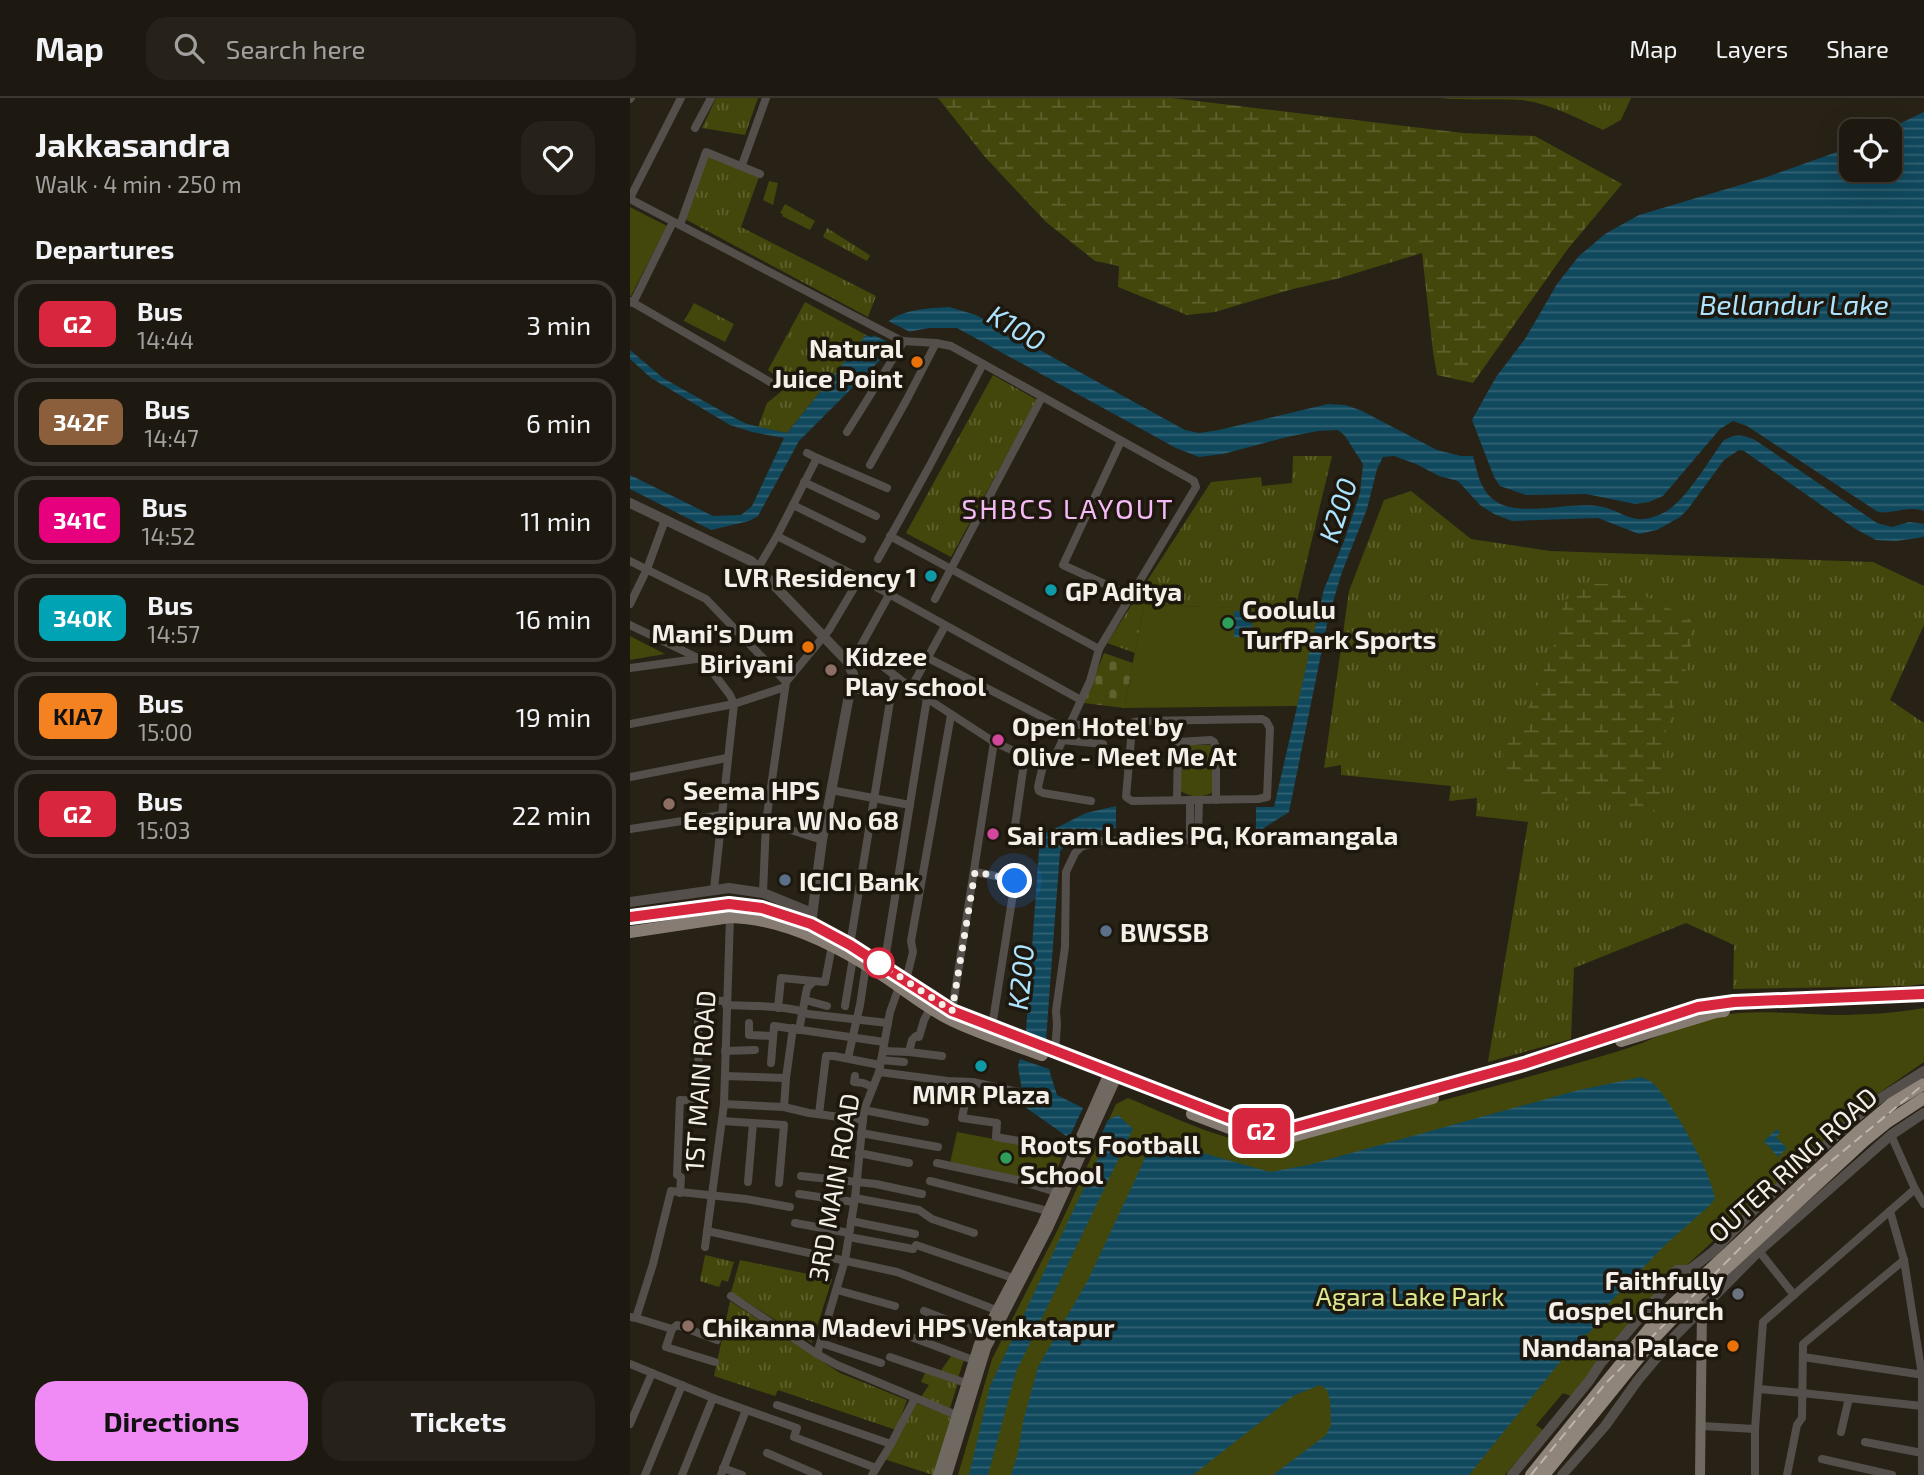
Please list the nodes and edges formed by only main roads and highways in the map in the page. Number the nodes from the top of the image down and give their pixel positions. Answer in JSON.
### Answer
{"nodes":[{"id":1,"x":692,"y":908,"type":"junction"},
{"id":2,"x":630,"y":917,"type":"edge"},
{"id":3,"x":693,"y":923,"type":"junction"},
{"id":4,"x":810,"y":924,"type":"junction"},
{"id":5,"x":630,"y":932,"type":"edge"},
{"id":6,"x":902,"y":984,"type":"junction"},
{"id":7,"x":1924,"y":994,"type":"edge"},
{"id":8,"x":1924,"y":1002,"type":"edge"},
{"id":9,"x":1020,"y":1042,"type":"junction"},
{"id":10,"x":1111,"y":1078,"type":"junction"},
{"id":11,"x":1485,"y":1079,"type":"junction"},
{"id":12,"x":1924,"y":1084,"type":"edge"},
{"id":13,"x":1924,"y":1098,"type":"edge"},
{"id":14,"x":1080,"y":1146,"type":"junction"},
{"id":15,"x":1691,"y":1294,"type":"junction"},
{"id":16,"x":959,"y":1416,"type":"junction"},
{"id":17,"x":938,"y":1475,"type":"edge"},
{"id":18,"x":947,"y":1475,"type":"edge"},
{"id":19,"x":1531,"y":1475,"type":"edge"},
{"id":20,"x":1544,"y":1475,"type":"edge"},
{"id":21,"x":1700,"y":1475,"type":"edge"}],
"edges":[{"from":1,"to":2,"type":"main road"},
{"from":1,"to":3,"type":"main road"},
{"from":1,"to":4,"type":"main road"},
{"from":3,"to":4,"type":"main road"},
{"from":3,"to":5,"type":"main road"},
{"from":4,"to":6,"type":"main road"},
{"from":4,"to":6,"type":"main road"},
{"from":6,"to":9,"type":"main road"},
{"from":6,"to":9,"type":"main road"},
{"from":7,"to":11,"type":"main road"},
{"from":8,"to":11,"type":"main road"},
{"from":9,"to":10,"type":"main road"},
{"from":10,"to":11,"type":"main road"},
{"from":10,"to":14,"type":"main road"},
{"from":12,"to":15,"type":"highway","name":"OUTER RING ROAD"},
{"from":13,"to":15,"type":"highway","name":"OUTER RING ROAD"},
{"from":14,"to":16,"type":"main road"},
{"from":14,"to":16,"type":"main road"},
{"from":15,"to":19,"type":"highway","name":"OUTER RING ROAD"},
{"from":15,"to":20,"type":"highway","name":"OUTER RING ROAD"},
{"from":15,"to":21,"type":"main road"},
{"from":16,"to":17,"type":"main road"},
{"from":16,"to":18,"type":"main road"}]}
